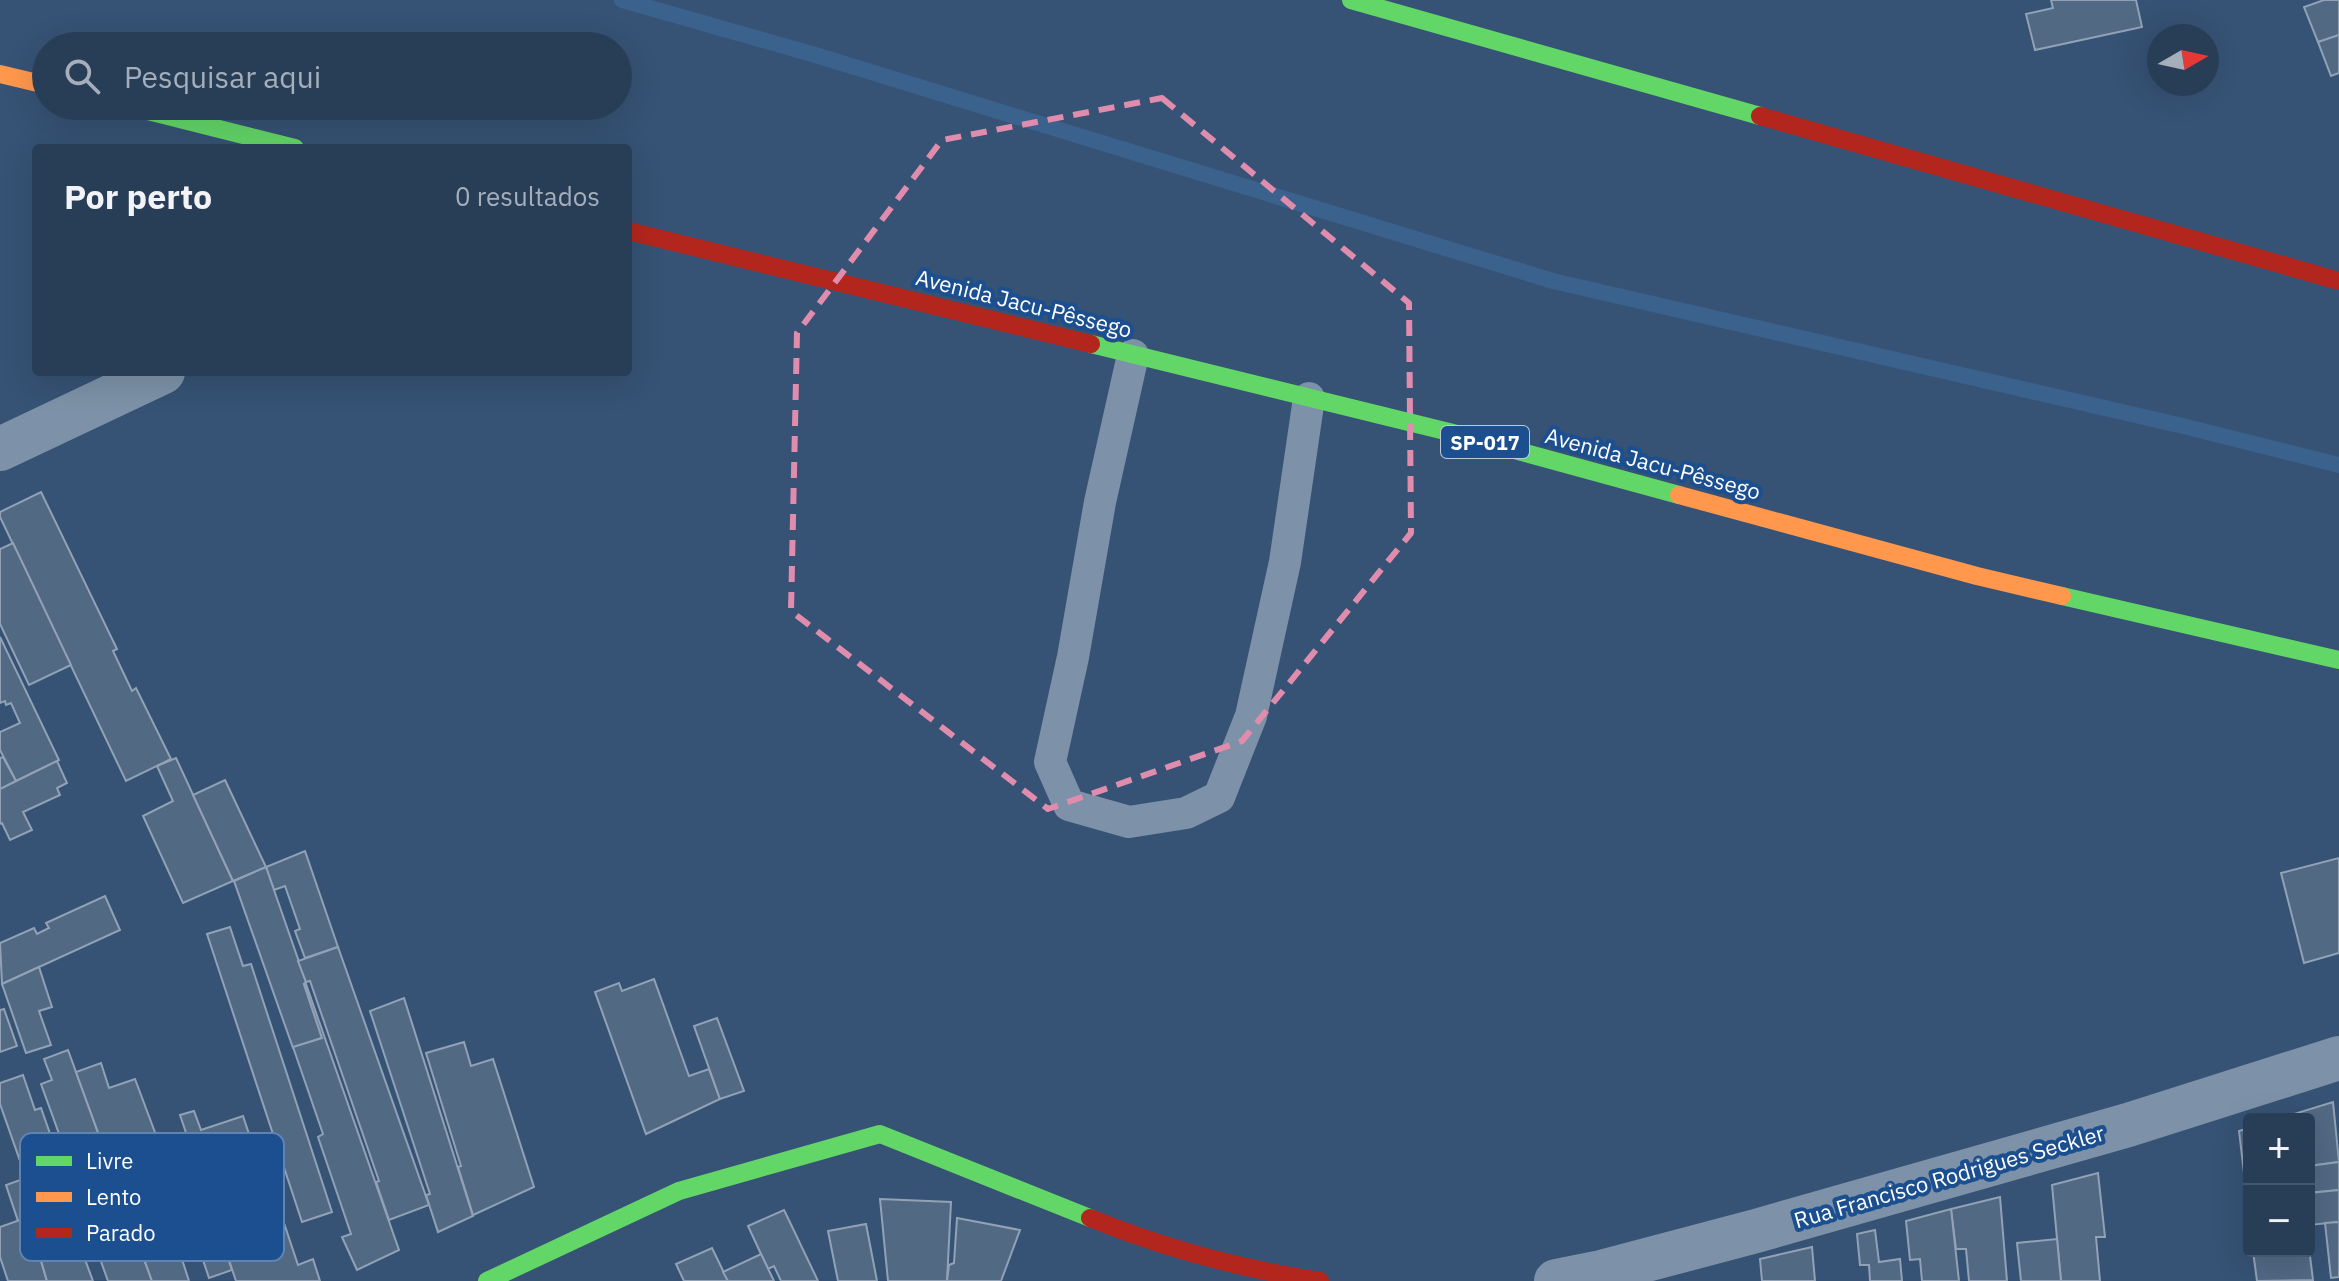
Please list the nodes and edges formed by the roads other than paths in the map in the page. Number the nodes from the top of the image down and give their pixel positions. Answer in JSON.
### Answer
{"nodes":[{"id":1,"x":1351,"y":0,"type":"edge"},
{"id":2,"x":0,"y":74,"type":"edge"},
{"id":3,"x":32,"y":82,"type":"edge"},
{"id":4,"x":184,"y":120,"type":"edge"},
{"id":5,"x":279,"y":144,"type":"edge"},
{"id":6,"x":632,"y":232,"type":"edge"},
{"id":7,"x":2339,"y":281,"type":"edge"},
{"id":8,"x":1133,"y":355,"type":"junction"},
{"id":9,"x":155,"y":376,"type":"edge"},
{"id":10,"x":1309,"y":398,"type":"junction"},
{"id":11,"x":0,"y":449,"type":"edge"},
{"id":12,"x":2339,"y":660,"type":"edge"},
{"id":13,"x":2339,"y":1058,"type":"edge"},
{"id":14,"x":487,"y":1281,"type":"edge"},
{"id":15,"x":1320,"y":1281,"type":"edge"},
{"id":16,"x":1556,"y":1281,"type":"edge"}],
"edges":[{"from":1,"to":7,"type":"main road"},
{"from":2,"to":3,"type":"main road"},
{"from":4,"to":5,"type":"main road"},
{"from":6,"to":8,"type":"main road","name":"Avenida Jacu-Pêssego","number":"SP-017"},
{"from":8,"to":10,"type":"main road","name":"Avenida Jacu-Pêssego","number":"SP-017"},
{"from":8,"to":10,"type":"lane"},
{"from":9,"to":11,"type":"street"},
{"from":10,"to":12,"type":"main road","name":"Avenida Jacu-Pêssego","number":"SP-017"},
{"from":13,"to":16,"type":"street","name":"Rua Francisco Rodrigues Seckler"},
{"from":14,"to":15,"type":"main road"}]}
